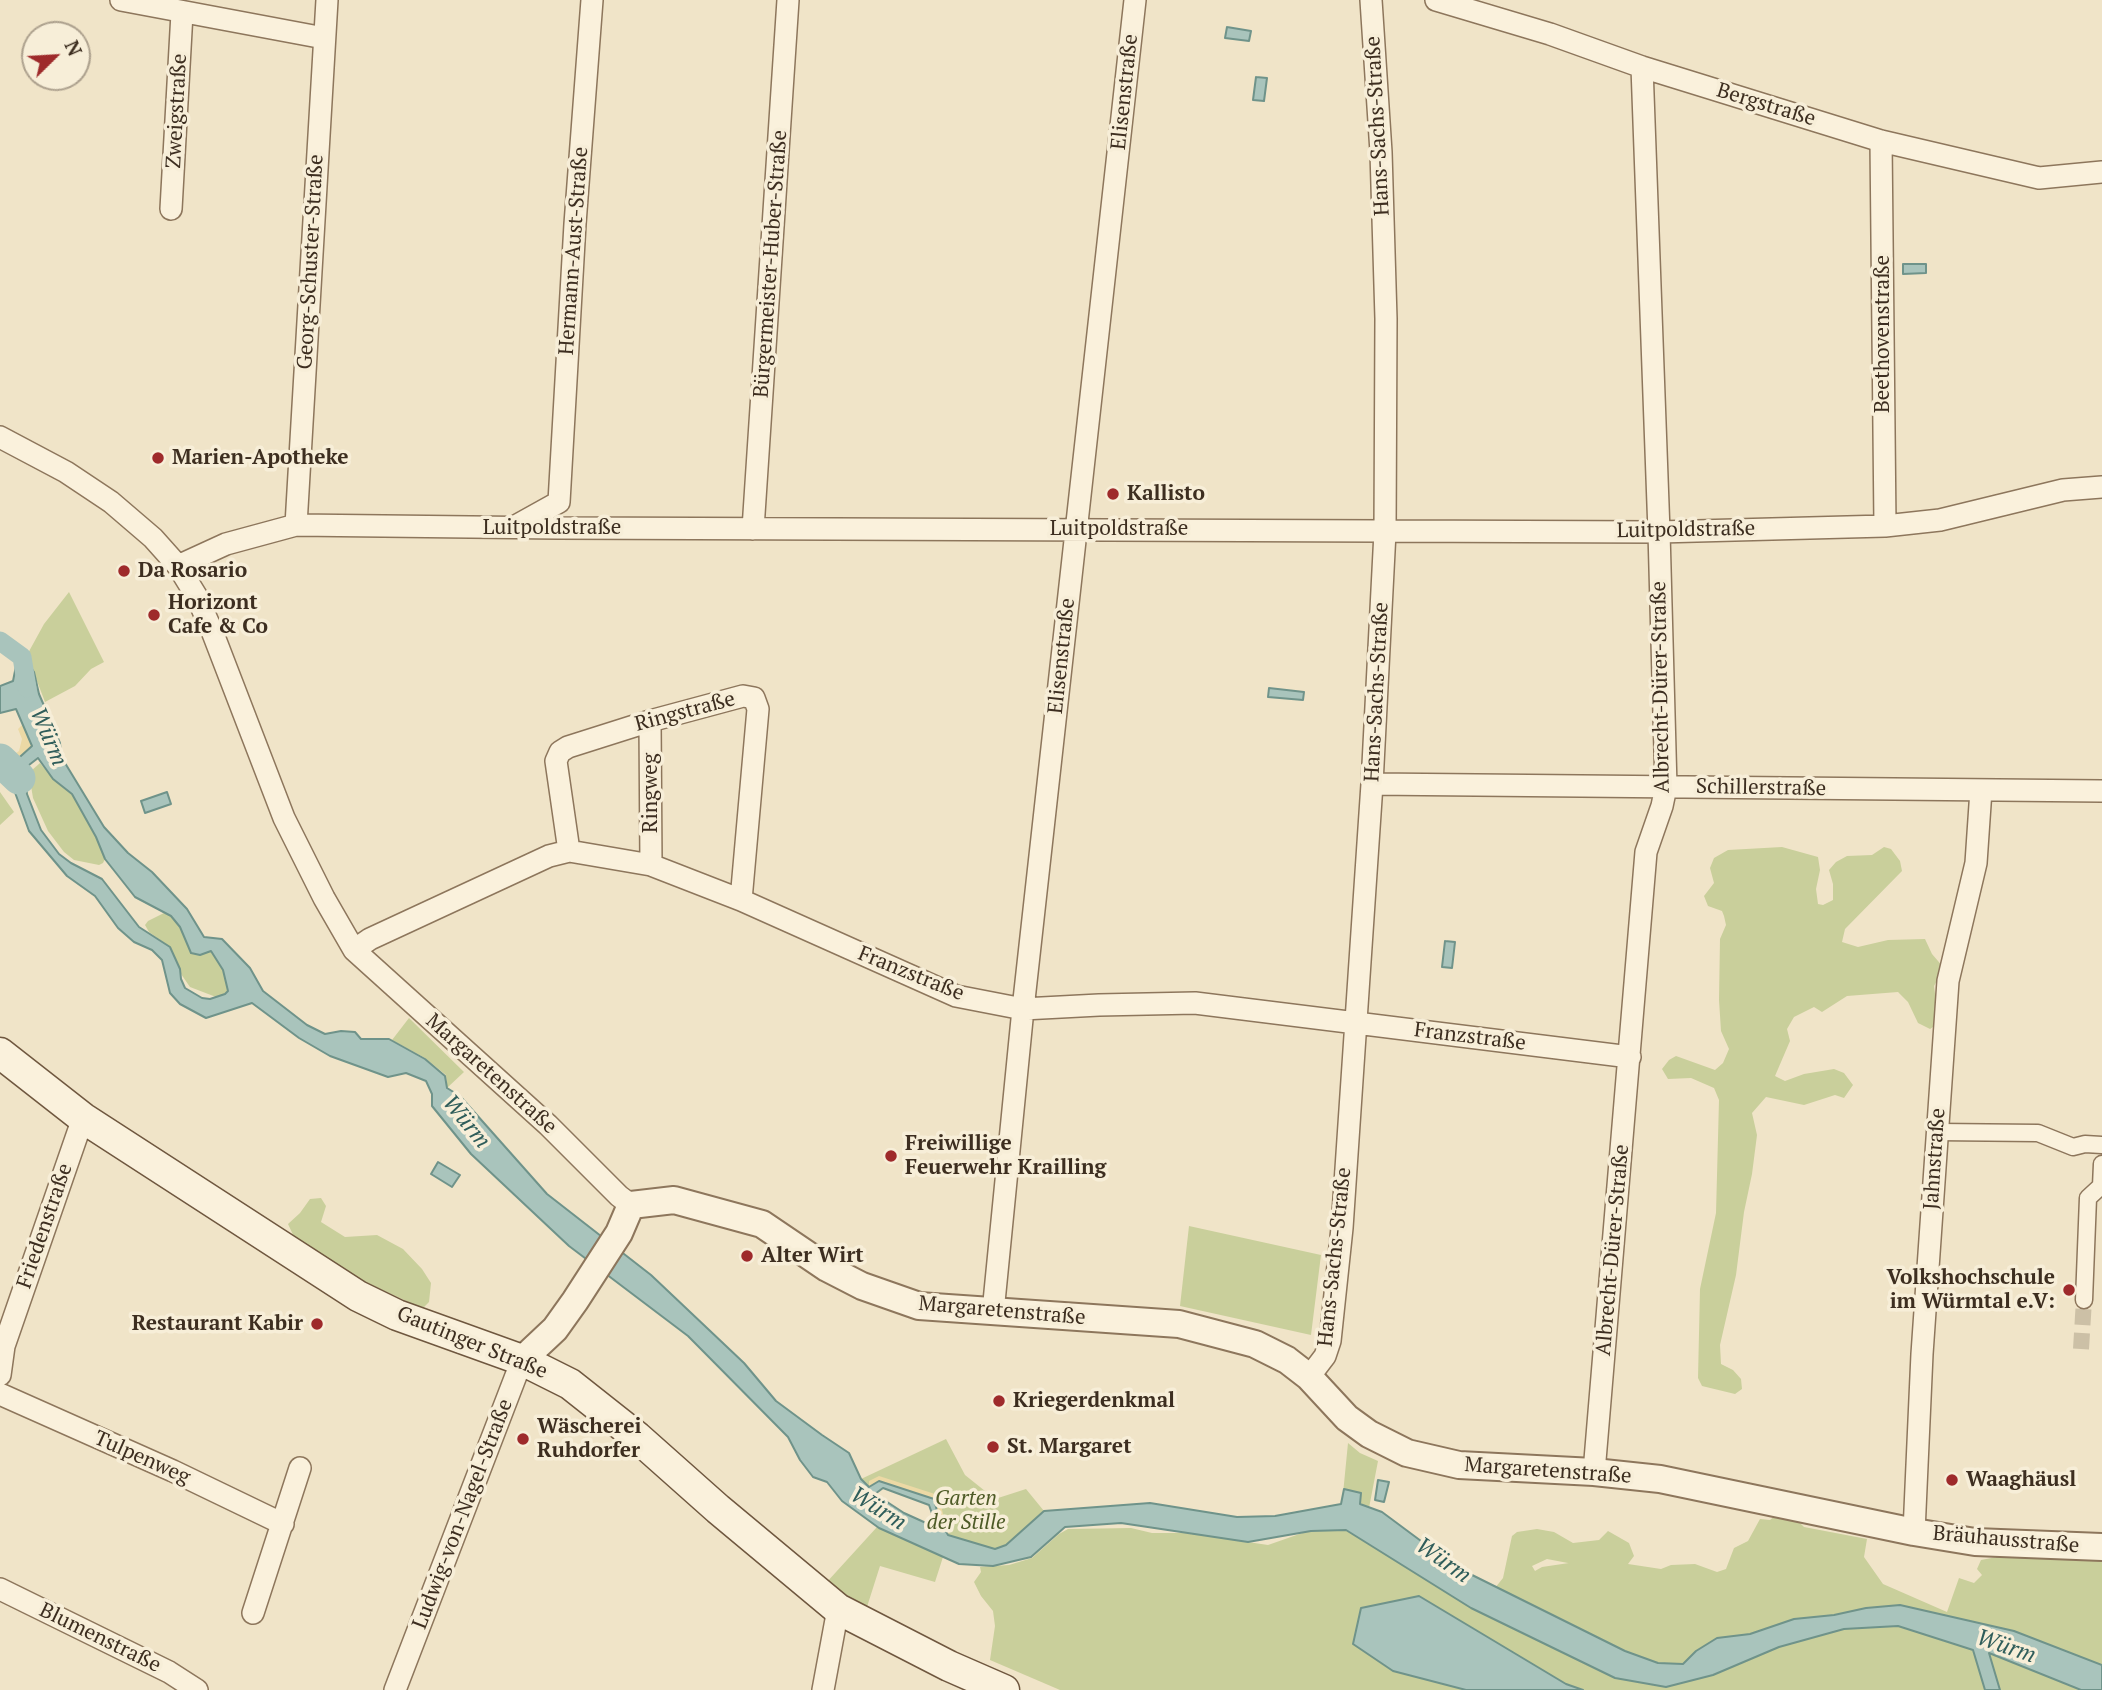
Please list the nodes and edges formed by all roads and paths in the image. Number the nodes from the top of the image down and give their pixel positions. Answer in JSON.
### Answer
{"nodes":[{"id":1,"x":121,"y":0,"type":"edge"},
{"id":2,"x":327,"y":0,"type":"edge"},
{"id":3,"x":592,"y":0,"type":"edge"},
{"id":4,"x":788,"y":0,"type":"edge"},
{"id":5,"x":1135,"y":0,"type":"edge"},
{"id":6,"x":1371,"y":0,"type":"edge"},
{"id":7,"x":1436,"y":0,"type":"edge"},
{"id":8,"x":182,"y":13,"type":"junction"},
{"id":9,"x":324,"y":38,"type":"junction"},
{"id":10,"x":1642,"y":66,"type":"junction"},
{"id":11,"x":1881,"y":141,"type":"junction"},
{"id":12,"x":2102,"y":172,"type":"edge"},
{"id":13,"x":171,"y":209,"type":"dead end"},
{"id":14,"x":0,"y":437,"type":"edge"},
{"id":15,"x":2102,"y":486,"type":"edge"},
{"id":16,"x":559,"y":502,"type":"junction"},
{"id":17,"x":296,"y":525,"type":"junction"},
{"id":18,"x":1885,"y":526,"type":"junction"},
{"id":19,"x":513,"y":528,"type":"junction"},
{"id":20,"x":584,"y":528,"type":"junction"},
{"id":21,"x":1076,"y":528,"type":"junction"},
{"id":22,"x":753,"y":529,"type":"junction"},
{"id":23,"x":1385,"y":532,"type":"junction"},
{"id":24,"x":1659,"y":532,"type":"junction"},
{"id":25,"x":178,"y":566,"type":"junction"},
{"id":26,"x":650,"y":721,"type":"junction"},
{"id":27,"x":1372,"y":784,"type":"junction"},
{"id":28,"x":1665,"y":787,"type":"junction"},
{"id":29,"x":1981,"y":790,"type":"junction"},
{"id":30,"x":2102,"y":791,"type":"edge"},
{"id":31,"x":569,"y":851,"type":"junction"},
{"id":32,"x":651,"y":865,"type":"junction"},
{"id":33,"x":741,"y":900,"type":"junction"},
{"id":34,"x":354,"y":950,"type":"junction"},
{"id":35,"x":1023,"y":1009,"type":"junction"},
{"id":36,"x":1354,"y":1022,"type":"junction"},
{"id":37,"x":0,"y":1053,"type":"edge"},
{"id":38,"x":1630,"y":1057,"type":"junction"},
{"id":39,"x":83,"y":1118,"type":"junction"},
{"id":40,"x":1937,"y":1132,"type":"junction"},
{"id":41,"x":2102,"y":1145,"type":"edge"},
{"id":42,"x":2102,"y":1164,"type":"edge"},
{"id":43,"x":2101,"y":1186,"type":"edge"},
{"id":44,"x":631,"y":1205,"type":"junction"},
{"id":45,"x":2084,"y":1300,"type":"tunnel mouth"},
{"id":46,"x":993,"y":1312,"type":"junction"},
{"id":47,"x":2,"y":1345,"type":"edge"},
{"id":48,"x":522,"y":1360,"type":"junction"},
{"id":49,"x":0,"y":1376,"type":"edge"},
{"id":50,"x":1308,"y":1377,"type":"junction"},
{"id":51,"x":0,"y":1394,"type":"edge"},
{"id":52,"x":300,"y":1468,"type":"dead end"},
{"id":53,"x":1594,"y":1472,"type":"junction"},
{"id":54,"x":283,"y":1524,"type":"junction"},
{"id":55,"x":1912,"y":1532,"type":"junction"},
{"id":56,"x":2102,"y":1547,"type":"edge"},
{"id":57,"x":0,"y":1589,"type":"edge"},
{"id":58,"x":838,"y":1609,"type":"junction"},
{"id":59,"x":253,"y":1613,"type":"dead end"},
{"id":60,"x":165,"y":1681,"type":"edge"},
{"id":61,"x":197,"y":1690,"type":"edge"},
{"id":62,"x":395,"y":1690,"type":"edge"},
{"id":63,"x":823,"y":1690,"type":"edge"},
{"id":64,"x":1003,"y":1690,"type":"edge"}],
"edges":[{"from":1,"to":8,"type":"street"},
{"from":2,"to":9,"type":"street","name":"Georg-Schuster-Straße"},
{"from":3,"to":16,"type":"street","name":"Hermann-Aust-Straße"},
{"from":4,"to":22,"type":"street","name":"Bürgermeister-Huber-Straße"},
{"from":5,"to":21,"type":"street","name":"Elisenstraße"},
{"from":6,"to":23,"type":"street","name":"Hans-Sachs-Straße"},
{"from":7,"to":10,"type":"street","name":"Bergstraße"},
{"from":8,"to":9,"type":"street"},
{"from":8,"to":13,"type":"street","name":"Zweigstraße"},
{"from":9,"to":17,"type":"street","name":"Georg-Schuster-Straße"},
{"from":10,"to":11,"type":"street","name":"Bergstraße"},
{"from":10,"to":24,"type":"street","name":"Albrecht-Dürer-Straße"},
{"from":11,"to":12,"type":"street","name":"Bergstraße"},
{"from":11,"to":18,"type":"street","name":"Beethovenstraße"},
{"from":14,"to":25,"type":"street","name":"Margaretenstraße"},
{"from":15,"to":18,"type":"street","name":"Luitpoldstraße"},
{"from":16,"to":19,"type":"street"},
{"from":16,"to":20,"type":"street"},
{"from":17,"to":19,"type":"street","name":"Luitpoldstraße"},
{"from":17,"to":25,"type":"street","name":"Luitpoldstraße"},
{"from":18,"to":24,"type":"street","name":"Luitpoldstraße"},
{"from":19,"to":20,"type":"street","name":"Luitpoldstraße"},
{"from":20,"to":22,"type":"street","name":"Luitpoldstraße"},
{"from":21,"to":22,"type":"street","name":"Luitpoldstraße"},
{"from":21,"to":23,"type":"street","name":"Luitpoldstraße"},
{"from":21,"to":35,"type":"street","name":"Elisenstraße"},
{"from":23,"to":24,"type":"street","name":"Luitpoldstraße"},
{"from":23,"to":27,"type":"street","name":"Hans-Sachs-Straße"},
{"from":24,"to":28,"type":"street","name":"Albrecht-Dürer-Straße"},
{"from":25,"to":34,"type":"street","name":"Margaretenstraße"},
{"from":26,"to":31,"type":"street","name":"Ringstraße"},
{"from":26,"to":32,"type":"street","name":"Ringweg"},
{"from":26,"to":33,"type":"street","name":"Ringstraße"},
{"from":27,"to":28,"type":"street","name":"Schillerstraße"},
{"from":27,"to":36,"type":"street","name":"Hans-Sachs-Straße"},
{"from":28,"to":29,"type":"street","name":"Schillerstraße"},
{"from":28,"to":38,"type":"street","name":"Albrecht-Dürer-Straße"},
{"from":29,"to":30,"type":"street","name":"Schillerstraße"},
{"from":29,"to":40,"type":"street","name":"Jahnstraße"},
{"from":31,"to":32,"type":"street","name":"Franzstraße"},
{"from":31,"to":34,"type":"street","name":"Franzstraße"},
{"from":32,"to":33,"type":"street","name":"Franzstraße"},
{"from":33,"to":35,"type":"street","name":"Franzstraße"},
{"from":34,"to":44,"type":"street","name":"Margaretenstraße"},
{"from":35,"to":36,"type":"street","name":"Franzstraße"},
{"from":35,"to":46,"type":"street","name":"Elisenstraße"},
{"from":36,"to":38,"type":"street","name":"Franzstraße"},
{"from":36,"to":50,"type":"street","name":"Hans-Sachs-Straße"},
{"from":37,"to":39,"type":"main road","name":"Gautinger Straße"},
{"from":38,"to":53,"type":"street","name":"Albrecht-Dürer-Straße"},
{"from":39,"to":47,"type":"street","name":"Friedenstraße"},
{"from":39,"to":48,"type":"main road","name":"Gautinger Straße"},
{"from":40,"to":41,"type":"street"},
{"from":40,"to":55,"type":"street","name":"Jahnstraße"},
{"from":42,"to":43,"type":"street"},
{"from":43,"to":45,"type":"street"},
{"from":44,"to":46,"type":"street","name":"Margaretenstraße"},
{"from":44,"to":48,"type":"street","name":"Ludwig-von-Nagel-Straße"},
{"from":46,"to":50,"type":"street","name":"Margaretenstraße"},
{"from":47,"to":49,"type":"street","name":"Friedenstraße"},
{"from":48,"to":58,"type":"main road","name":"Gautinger Straße"},
{"from":48,"to":62,"type":"street","name":"Ludwig-von-Nagel-Straße"},
{"from":50,"to":53,"type":"street","name":"Margaretenstraße"},
{"from":51,"to":54,"type":"street","name":"Tulpenweg"},
{"from":52,"to":54,"type":"street"},
{"from":53,"to":55,"type":"street","name":"Margaretenstraße"},
{"from":54,"to":59,"type":"street"},
{"from":55,"to":56,"type":"street","name":"Bräuhausstraße"},
{"from":57,"to":60,"type":"street","name":"Blumenstraße"},
{"from":58,"to":63,"type":"street"},
{"from":58,"to":64,"type":"main road","name":"Gautinger Straße"},
{"from":60,"to":61,"type":"street","name":"Blumenstraße"}]}
